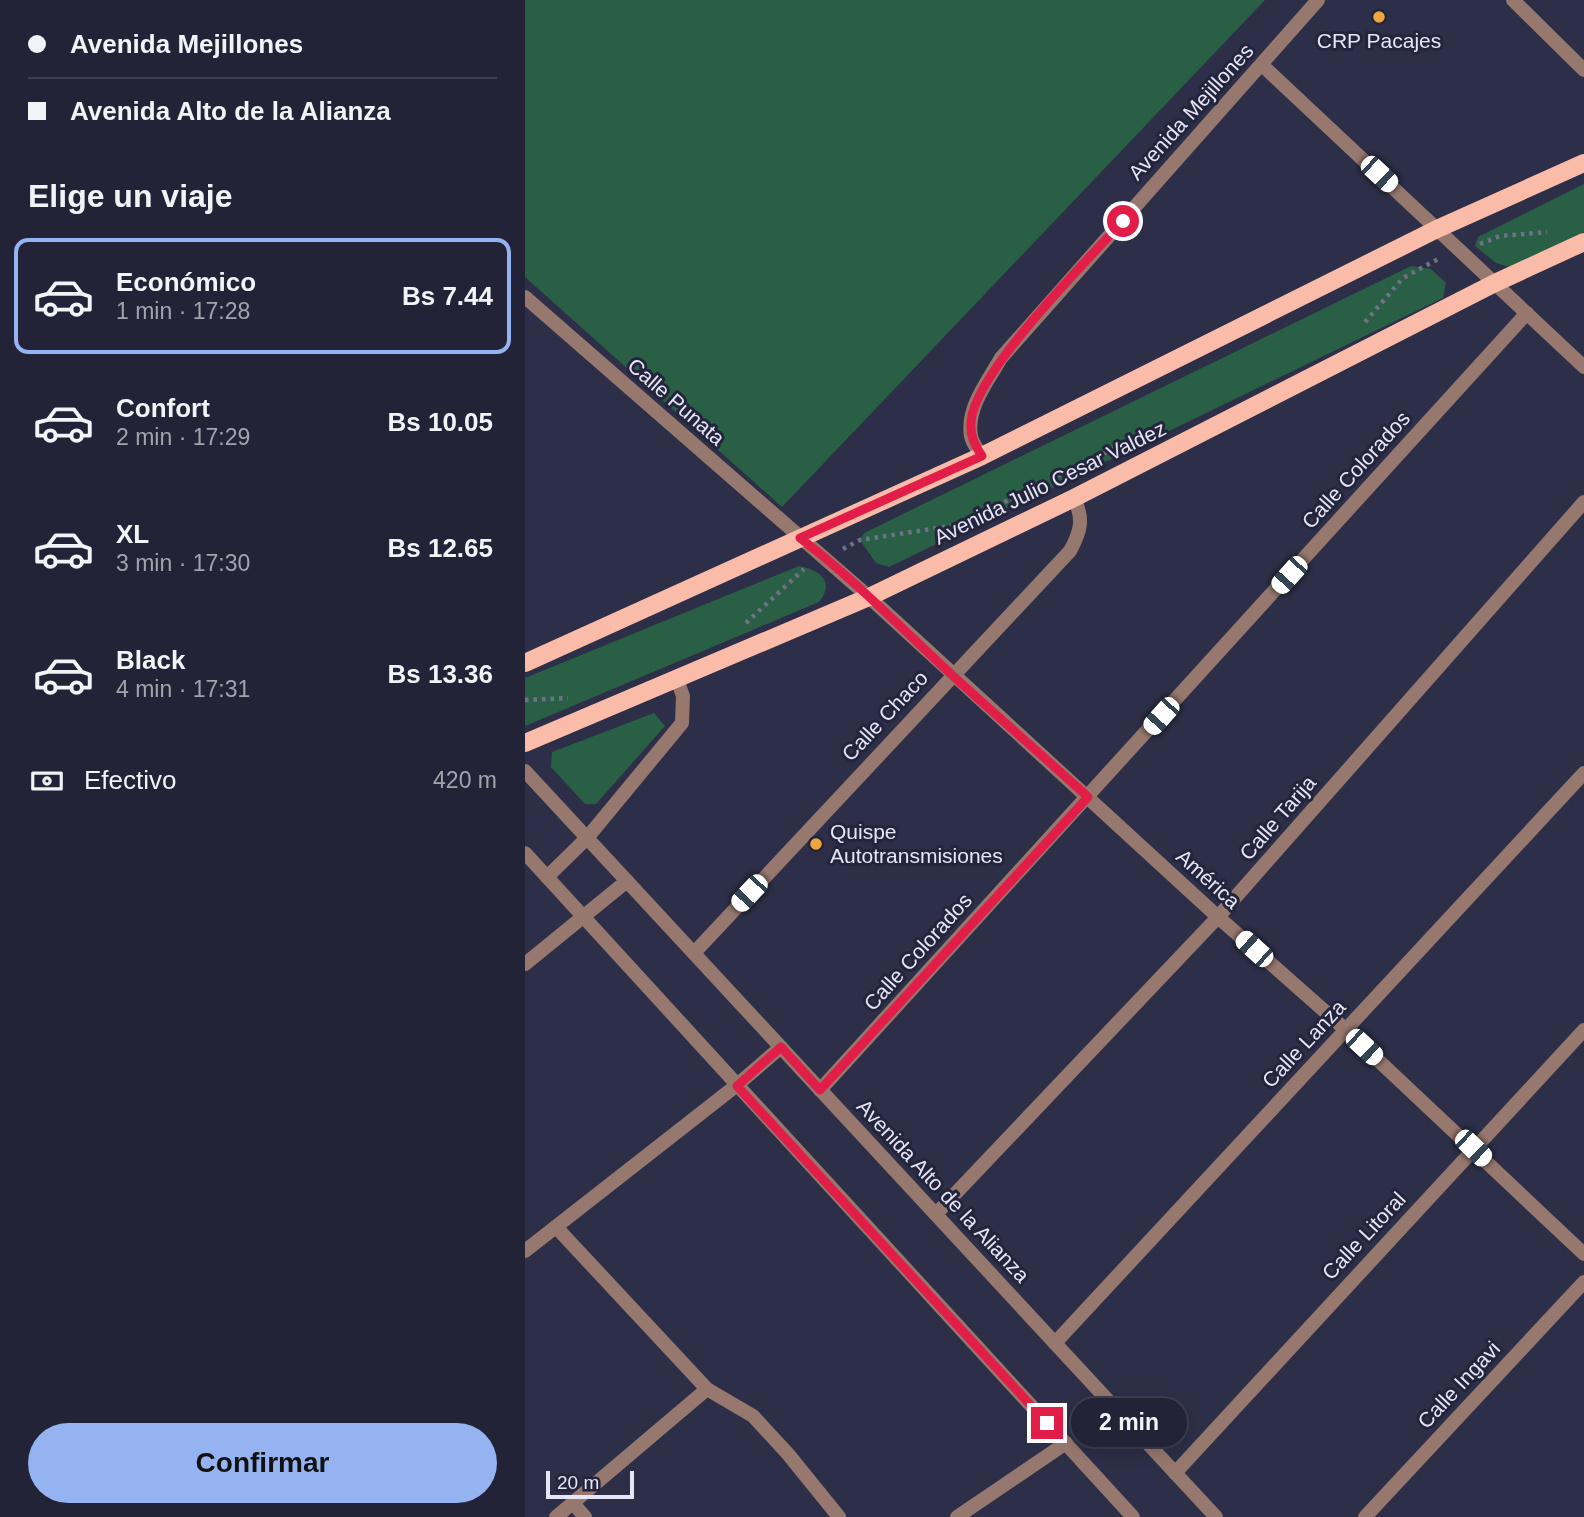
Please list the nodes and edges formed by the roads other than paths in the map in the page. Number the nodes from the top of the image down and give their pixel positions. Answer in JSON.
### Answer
{"nodes":[{"id":1,"x":1318,"y":0,"type":"edge"},
{"id":2,"x":1513,"y":0,"type":"edge"},
{"id":3,"x":1262,"y":65,"type":"junction"},
{"id":4,"x":1584,"y":70,"type":"edge"},
{"id":5,"x":1584,"y":163,"type":"edge"},
{"id":6,"x":1437,"y":229,"type":"junction"},
{"id":7,"x":1584,"y":242,"type":"edge"},
{"id":8,"x":1495,"y":283,"type":"junction"},
{"id":9,"x":525,"y":297,"type":"edge"},
{"id":10,"x":1527,"y":313,"type":"junction"},
{"id":11,"x":1584,"y":367,"type":"edge"},
{"id":12,"x":982,"y":456,"type":"junction"},
{"id":13,"x":1075,"y":498,"type":"junction"},
{"id":14,"x":1584,"y":502,"type":"edge"},
{"id":15,"x":800,"y":538,"type":"junction"},
{"id":16,"x":869,"y":597,"type":"junction"},
{"id":17,"x":525,"y":663,"type":"edge"},
{"id":18,"x":952,"y":675,"type":"junction"},
{"id":19,"x":677,"y":679,"type":"junction"},
{"id":20,"x":525,"y":743,"type":"edge"},
{"id":21,"x":525,"y":771,"type":"edge"},
{"id":22,"x":1584,"y":773,"type":"edge"},
{"id":23,"x":1088,"y":797,"type":"junction"},
{"id":24,"x":587,"y":838,"type":"junction"},
{"id":25,"x":525,"y":853,"type":"edge"},
{"id":26,"x":547,"y":877,"type":"junction"},
{"id":27,"x":627,"y":881,"type":"junction"},
{"id":28,"x":1218,"y":917,"type":"junction"},
{"id":29,"x":584,"y":918,"type":"junction"},
{"id":30,"x":694,"y":953,"type":"junction"},
{"id":31,"x":525,"y":964,"type":"edge"},
{"id":32,"x":1346,"y":1030,"type":"junction"},
{"id":33,"x":1584,"y":1030,"type":"edge"},
{"id":34,"x":781,"y":1047,"type":"junction"},
{"id":35,"x":737,"y":1086,"type":"junction"},
{"id":36,"x":820,"y":1090,"type":"junction"},
{"id":37,"x":1473,"y":1148,"type":"junction"},
{"id":38,"x":936,"y":1213,"type":"junction"},
{"id":39,"x":556,"y":1227,"type":"junction"},
{"id":40,"x":525,"y":1251,"type":"edge"},
{"id":41,"x":1584,"y":1254,"type":"edge"},
{"id":42,"x":1584,"y":1282,"type":"edge"},
{"id":43,"x":1055,"y":1343,"type":"junction"},
{"id":44,"x":707,"y":1390,"type":"junction"},
{"id":45,"x":1066,"y":1443,"type":"junction"},
{"id":46,"x":1175,"y":1472,"type":"junction"},
{"id":47,"x":573,"y":1503,"type":"junction"},
{"id":48,"x":556,"y":1517,"type":"edge"},
{"id":49,"x":585,"y":1517,"type":"edge"},
{"id":50,"x":839,"y":1517,"type":"edge"},
{"id":51,"x":957,"y":1517,"type":"edge"},
{"id":52,"x":1133,"y":1517,"type":"edge"},
{"id":53,"x":1216,"y":1517,"type":"edge"},
{"id":54,"x":1365,"y":1517,"type":"edge"}],
"edges":[{"from":1,"to":3,"type":"street","name":"Avenida Mejillones"},
{"from":2,"to":4,"type":"street"},
{"from":3,"to":6,"type":"street"},
{"from":3,"to":12,"type":"street","name":"Avenida Mejillones"},
{"from":5,"to":6,"type":"main road"},
{"from":6,"to":8,"type":"street"},
{"from":6,"to":12,"type":"main road"},
{"from":7,"to":8,"type":"main road","name":"Avenida Julio Cesar Valdez"},
{"from":8,"to":10,"type":"street"},
{"from":8,"to":13,"type":"main road","name":"Avenida Julio Cesar Valdez"},
{"from":9,"to":15,"type":"street","name":"Calle Punata"},
{"from":10,"to":11,"type":"street"},
{"from":10,"to":23,"type":"street","name":"Calle Colorados"},
{"from":12,"to":15,"type":"main road"},
{"from":13,"to":16,"type":"main road","name":"Avenida Julio Cesar Valdez"},
{"from":13,"to":18,"type":"street","name":"Calle Chaco"},
{"from":14,"to":28,"type":"street","name":"Calle Tarija"},
{"from":15,"to":16,"type":"street","name":"América"},
{"from":15,"to":17,"type":"main road"},
{"from":16,"to":18,"type":"street","name":"América"},
{"from":16,"to":19,"type":"main road","name":"Avenida Julio Cesar Valdez"},
{"from":18,"to":23,"type":"street","name":"América"},
{"from":18,"to":30,"type":"street","name":"Calle Chaco"},
{"from":19,"to":20,"type":"main road","name":"Avenida Julio Cesar Valdez"},
{"from":19,"to":24,"type":"street"},
{"from":21,"to":24,"type":"street","name":"Avenida Alto de la Alianza"},
{"from":22,"to":32,"type":"street","name":"Calle Lanza"},
{"from":23,"to":28,"type":"street","name":"América"},
{"from":23,"to":36,"type":"street","name":"Calle Colorados"},
{"from":24,"to":26,"type":"street"},
{"from":24,"to":27,"type":"street","name":"Avenida Alto de la Alianza"},
{"from":25,"to":26,"type":"street"},
{"from":26,"to":29,"type":"street"},
{"from":27,"to":29,"type":"street"},
{"from":27,"to":30,"type":"street","name":"Avenida Alto de la Alianza"},
{"from":28,"to":32,"type":"street","name":"América"},
{"from":28,"to":38,"type":"street","name":"Calle Tarija"},
{"from":29,"to":31,"type":"street"},
{"from":29,"to":35,"type":"street"},
{"from":30,"to":34,"type":"street","name":"Avenida Alto de la Alianza"},
{"from":32,"to":37,"type":"street","name":"América"},
{"from":32,"to":43,"type":"street","name":"Calle Lanza"},
{"from":33,"to":37,"type":"street","name":"Calle Litoral"},
{"from":34,"to":35,"type":"street"},
{"from":34,"to":36,"type":"street","name":"Avenida Alto de la Alianza"},
{"from":35,"to":39,"type":"street"},
{"from":35,"to":45,"type":"street"},
{"from":36,"to":38,"type":"street","name":"Avenida Alto de la Alianza"},
{"from":37,"to":41,"type":"street","name":"América"},
{"from":37,"to":46,"type":"street","name":"Calle Litoral"},
{"from":38,"to":43,"type":"street","name":"Avenida Alto de la Alianza"},
{"from":39,"to":40,"type":"street"},
{"from":39,"to":44,"type":"street"},
{"from":42,"to":54,"type":"street","name":"Calle Ingavi"},
{"from":43,"to":46,"type":"street","name":"Avenida Alto de la Alianza"},
{"from":44,"to":47,"type":"street"},
{"from":44,"to":50,"type":"street"},
{"from":45,"to":51,"type":"street"},
{"from":45,"to":52,"type":"street"},
{"from":46,"to":53,"type":"street","name":"Avenida Alto de la Alianza"},
{"from":47,"to":48,"type":"street"},
{"from":47,"to":49,"type":"street"}]}
